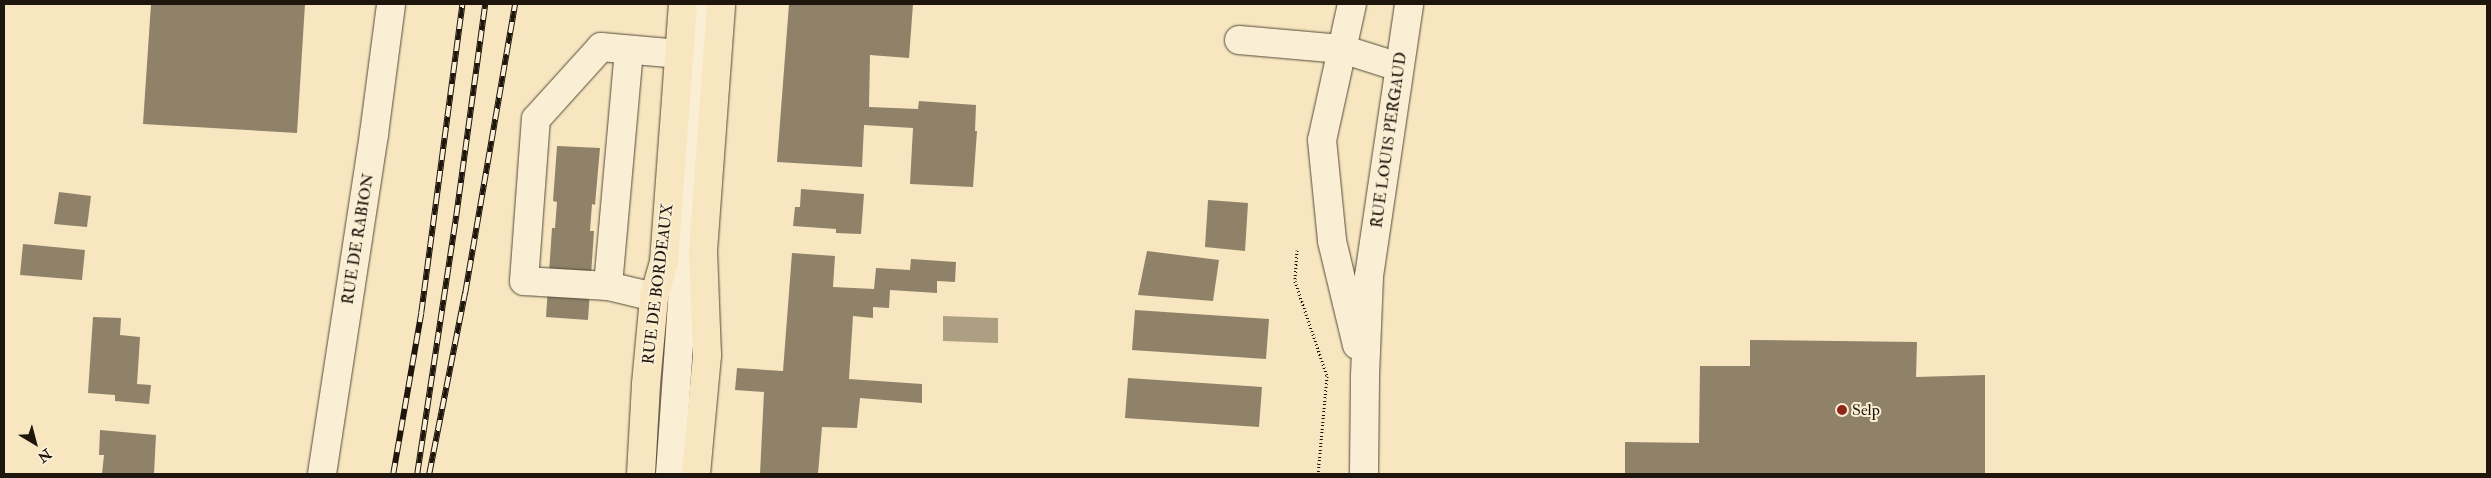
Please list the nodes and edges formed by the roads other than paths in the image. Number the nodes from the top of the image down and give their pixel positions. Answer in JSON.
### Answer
{"nodes":[{"id":1,"x":391,"y":4,"type":"edge"},
{"id":2,"x":684,"y":4,"type":"edge"},
{"id":3,"x":703,"y":4,"type":"edge"},
{"id":4,"x":721,"y":4,"type":"edge"},
{"id":5,"x":1352,"y":4,"type":"edge"},
{"id":6,"x":1409,"y":4,"type":"edge"},
{"id":7,"x":1239,"y":40,"type":"dead end"},
{"id":8,"x":1342,"y":49,"type":"junction"},
{"id":9,"x":629,"y":50,"type":"junction"},
{"id":10,"x":680,"y":54,"type":"junction"},
{"id":11,"x":1399,"y":67,"type":"junction"},
{"id":12,"x":1332,"y":242,"type":"junction"},
{"id":13,"x":1369,"y":276,"type":"junction"},
{"id":14,"x":608,"y":286,"type":"junction"},
{"id":15,"x":654,"y":297,"type":"junction"},
{"id":16,"x":1365,"y":376,"type":"junction"},
{"id":17,"x":322,"y":474,"type":"edge"},
{"id":18,"x":641,"y":474,"type":"edge"},
{"id":19,"x":670,"y":474,"type":"edge"},
{"id":20,"x":696,"y":474,"type":"edge"},
{"id":21,"x":1364,"y":474,"type":"edge"}],
"edges":[{"from":1,"to":17,"type":"street","name":"RUE DE RABION"},
{"from":2,"to":10,"type":"main road","name":"RUE DE BORDEAUX"},
{"from":3,"to":19,"type":"street"},
{"from":4,"to":20,"type":"main road"},
{"from":5,"to":8,"type":"street"},
{"from":6,"to":11,"type":"street","name":"RUE LOUIS PERGAUD"},
{"from":7,"to":8,"type":"street"},
{"from":8,"to":11,"type":"street"},
{"from":8,"to":12,"type":"street"},
{"from":9,"to":10,"type":"street"},
{"from":9,"to":14,"type":"street"},
{"from":9,"to":14,"type":"street"},
{"from":10,"to":15,"type":"main road","name":"RUE DE BORDEAUX"},
{"from":11,"to":13,"type":"street","name":"RUE LOUIS PERGAUD"},
{"from":12,"to":13,"type":"street"},
{"from":12,"to":16,"type":"street"},
{"from":13,"to":16,"type":"street","name":"RUE LOUIS PERGAUD"},
{"from":14,"to":15,"type":"street"},
{"from":15,"to":18,"type":"main road","name":"RUE DE BORDEAUX"},
{"from":16,"to":21,"type":"street"}]}
